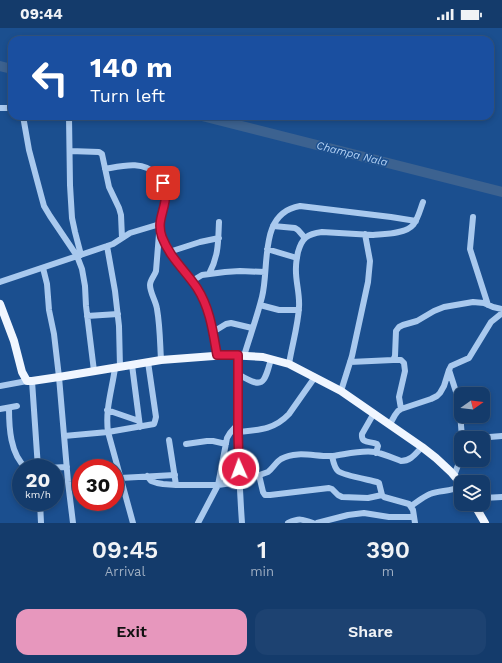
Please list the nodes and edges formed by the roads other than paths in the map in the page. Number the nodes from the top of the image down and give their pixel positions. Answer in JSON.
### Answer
{"nodes":[{"id":1,"x":24,"y":120,"type":"edge"},
{"id":2,"x":69,"y":120,"type":"edge"},
{"id":3,"x":70,"y":151,"type":"junction"},
{"id":4,"x":105,"y":169,"type":"junction"},
{"id":5,"x":423,"y":202,"type":"dead end"},
{"id":6,"x":473,"y":217,"type":"dead end"},
{"id":7,"x":416,"y":221,"type":"junction"},
{"id":8,"x":219,"y":222,"type":"dead end"},
{"id":9,"x":273,"y":226,"type":"junction"},
{"id":10,"x":160,"y":227,"type":"junction"},
{"id":11,"x":365,"y":234,"type":"junction"},
{"id":12,"x":122,"y":238,"type":"junction"},
{"id":13,"x":218,"y":238,"type":"junction"},
{"id":14,"x":304,"y":238,"type":"junction"},
{"id":15,"x":107,"y":246,"type":"junction"},
{"id":16,"x":267,"y":249,"type":"junction"},
{"id":17,"x":169,"y":252,"type":"junction"},
{"id":18,"x":79,"y":255,"type":"junction"},
{"id":19,"x":297,"y":258,"type":"junction"},
{"id":20,"x":43,"y":268,"type":"junction"},
{"id":21,"x":265,"y":272,"type":"junction"},
{"id":22,"x":209,"y":274,"type":"junction"},
{"id":23,"x":192,"y":281,"type":"junction"},
{"id":24,"x":0,"y":282,"type":"edge"},
{"id":25,"x":0,"y":304,"type":"edge"},
{"id":26,"x":260,"y":305,"type":"junction"},
{"id":27,"x":488,"y":305,"type":"junction"},
{"id":28,"x":502,"y":309,"type":"edge"},
{"id":29,"x":299,"y":310,"type":"junction"},
{"id":30,"x":502,"y":313,"type":"edge"},
{"id":31,"x":118,"y":314,"type":"junction"},
{"id":32,"x":87,"y":316,"type":"junction"},
{"id":33,"x":252,"y":328,"type":"junction"},
{"id":34,"x":213,"y":332,"type":"junction"},
{"id":35,"x":217,"y":355,"type":"junction"},
{"id":36,"x":241,"y":356,"type":"junction"},
{"id":37,"x":271,"y":359,"type":"junction"},
{"id":38,"x":161,"y":360,"type":"junction"},
{"id":39,"x":393,"y":360,"type":"junction"},
{"id":40,"x":148,"y":362,"type":"junction"},
{"id":41,"x":350,"y":362,"type":"junction"},
{"id":42,"x":289,"y":364,"type":"junction"},
{"id":43,"x":132,"y":365,"type":"junction"},
{"id":44,"x":117,"y":367,"type":"junction"},
{"id":45,"x":448,"y":370,"type":"junction"},
{"id":46,"x":94,"y":371,"type":"junction"},
{"id":47,"x":238,"y":374,"type":"junction"},
{"id":48,"x":59,"y":377,"type":"junction"},
{"id":49,"x":315,"y":377,"type":"junction"},
{"id":50,"x":30,"y":381,"type":"junction"},
{"id":51,"x":0,"y":386,"type":"edge"},
{"id":52,"x":341,"y":391,"type":"junction"},
{"id":53,"x":17,"y":406,"type":"dead end"},
{"id":54,"x":9,"y":408,"type":"junction"},
{"id":55,"x":0,"y":409,"type":"edge"},
{"id":56,"x":401,"y":409,"type":"junction"},
{"id":57,"x":107,"y":410,"type":"junction"},
{"id":58,"x":374,"y":413,"type":"junction"},
{"id":59,"x":140,"y":424,"type":"junction"},
{"id":60,"x":238,"y":424,"type":"junction"},
{"id":61,"x":390,"y":424,"type":"junction"},
{"id":62,"x":461,"y":431,"type":"edge"},
{"id":63,"x":108,"y":432,"type":"junction"},
{"id":64,"x":238,"y":432,"type":"junction"},
{"id":65,"x":64,"y":436,"type":"junction"},
{"id":66,"x":502,"y":436,"type":"edge"},
{"id":67,"x":490,"y":437,"type":"edge"},
{"id":68,"x":169,"y":440,"type":"dead end"},
{"id":69,"x":186,"y":444,"type":"dead end"},
{"id":70,"x":226,"y":444,"type":"junction"},
{"id":71,"x":422,"y":447,"type":"junction"},
{"id":72,"x":376,"y":452,"type":"junction"},
{"id":73,"x":332,"y":456,"type":"junction"},
{"id":74,"x":18,"y":459,"type":"edge"},
{"id":75,"x":37,"y":459,"type":"edge"},
{"id":76,"x":115,"y":459,"type":"edge"},
{"id":77,"x":64,"y":467,"type":"edge"},
{"id":78,"x":67,"y":467,"type":"junction"},
{"id":79,"x":175,"y":475,"type":"junction"},
{"id":80,"x":259,"y":475,"type":"junction"},
{"id":81,"x":147,"y":476,"type":"junction"},
{"id":82,"x":454,"y":476,"type":"edge"},
{"id":83,"x":124,"y":478,"type":"edge"},
{"id":84,"x":239,"y":482,"type":"junction"},
{"id":85,"x":176,"y":485,"type":"junction"},
{"id":86,"x":218,"y":485,"type":"junction"},
{"id":87,"x":454,"y":489,"type":"edge"},
{"id":88,"x":124,"y":492,"type":"edge"},
{"id":89,"x":382,"y":494,"type":"junction"},
{"id":90,"x":502,"y":497,"type":"edge"},
{"id":91,"x":490,"y":498,"type":"edge"},
{"id":92,"x":411,"y":506,"type":"junction"},
{"id":93,"x":40,"y":511,"type":"edge"},
{"id":94,"x":478,"y":511,"type":"edge"},
{"id":95,"x":415,"y":520,"type":"edge"},
{"id":96,"x":41,"y":523,"type":"edge"},
{"id":97,"x":67,"y":523,"type":"edge"},
{"id":98,"x":73,"y":523,"type":"edge"},
{"id":99,"x":133,"y":523,"type":"edge"},
{"id":100,"x":198,"y":523,"type":"edge"},
{"id":101,"x":242,"y":523,"type":"edge"},
{"id":102,"x":288,"y":523,"type":"edge"},
{"id":103,"x":311,"y":523,"type":"edge"},
{"id":104,"x":317,"y":523,"type":"edge"},
{"id":105,"x":485,"y":523,"type":"edge"}],
"edges":[{"from":1,"to":18,"type":"street"},
{"from":2,"to":3,"type":"street"},
{"from":3,"to":4,"type":"street"},
{"from":3,"to":18,"type":"street"},
{"from":4,"to":10,"type":"street"},
{"from":4,"to":12,"type":"street"},
{"from":5,"to":7,"type":"street"},
{"from":6,"to":27,"type":"street"},
{"from":7,"to":9,"type":"street"},
{"from":7,"to":11,"type":"street"},
{"from":8,"to":13,"type":"street"},
{"from":9,"to":14,"type":"street"},
{"from":9,"to":16,"type":"street"},
{"from":10,"to":12,"type":"street"},
{"from":10,"to":17,"type":"street"},
{"from":10,"to":38,"type":"street"},
{"from":11,"to":14,"type":"street"},
{"from":11,"to":41,"type":"street"},
{"from":12,"to":15,"type":"street"},
{"from":13,"to":17,"type":"street"},
{"from":13,"to":22,"type":"street"},
{"from":14,"to":19,"type":"street"},
{"from":15,"to":18,"type":"street"},
{"from":15,"to":31,"type":"street"},
{"from":16,"to":19,"type":"street"},
{"from":16,"to":21,"type":"street"},
{"from":17,"to":23,"type":"street"},
{"from":18,"to":20,"type":"street"},
{"from":18,"to":32,"type":"street"},
{"from":19,"to":29,"type":"street"},
{"from":20,"to":24,"type":"street"},
{"from":20,"to":48,"type":"street"},
{"from":21,"to":22,"type":"street"},
{"from":21,"to":26,"type":"street"},
{"from":22,"to":23,"type":"street"},
{"from":23,"to":34,"type":"street"},
{"from":25,"to":50,"type":"main road"},
{"from":26,"to":29,"type":"street"},
{"from":26,"to":33,"type":"street"},
{"from":27,"to":28,"type":"street"},
{"from":27,"to":39,"type":"street"},
{"from":29,"to":42,"type":"street"},
{"from":30,"to":45,"type":"street"},
{"from":31,"to":32,"type":"street"},
{"from":31,"to":44,"type":"street"},
{"from":32,"to":46,"type":"street"},
{"from":33,"to":34,"type":"street"},
{"from":33,"to":36,"type":"street"},
{"from":34,"to":35,"type":"street"},
{"from":35,"to":36,"type":"main road"},
{"from":35,"to":38,"type":"main road"},
{"from":36,"to":37,"type":"main road"},
{"from":36,"to":47,"type":"street"},
{"from":37,"to":42,"type":"main road"},
{"from":37,"to":47,"type":"street"},
{"from":38,"to":40,"type":"main road"},
{"from":39,"to":41,"type":"street"},
{"from":39,"to":56,"type":"street"},
{"from":40,"to":43,"type":"main road"},
{"from":40,"to":59,"type":"street"},
{"from":41,"to":52,"type":"street"},
{"from":42,"to":49,"type":"main road"},
{"from":43,"to":44,"type":"main road"},
{"from":43,"to":59,"type":"street"},
{"from":44,"to":46,"type":"main road"},
{"from":44,"to":57,"type":"street"},
{"from":45,"to":56,"type":"street"},
{"from":45,"to":62,"type":"street"},
{"from":46,"to":48,"type":"main road"},
{"from":47,"to":60,"type":"street"},
{"from":48,"to":50,"type":"main road"},
{"from":48,"to":65,"type":"street"},
{"from":49,"to":52,"type":"main road"},
{"from":49,"to":64,"type":"street"},
{"from":50,"to":51,"type":"street"},
{"from":50,"to":75,"type":"street"},
{"from":52,"to":58,"type":"main road"},
{"from":53,"to":54,"type":"street"},
{"from":54,"to":55,"type":"street"},
{"from":54,"to":74,"type":"street"},
{"from":56,"to":61,"type":"street"},
{"from":57,"to":59,"type":"street"},
{"from":57,"to":63,"type":"street"},
{"from":58,"to":61,"type":"main road"},
{"from":58,"to":72,"type":"street"},
{"from":59,"to":63,"type":"street"},
{"from":60,"to":64,"type":"street"},
{"from":60,"to":70,"type":"street"},
{"from":61,"to":71,"type":"main road"},
{"from":63,"to":65,"type":"street"},
{"from":63,"to":76,"type":"street"},
{"from":64,"to":84,"type":"street"},
{"from":65,"to":78,"type":"street"},
{"from":66,"to":67,"type":"street"},
{"from":68,"to":79,"type":"street"},
{"from":69,"to":70,"type":"street"},
{"from":70,"to":86,"type":"street"},
{"from":71,"to":72,"type":"street"},
{"from":71,"to":82,"type":"main road"},
{"from":72,"to":73,"type":"street"},
{"from":73,"to":80,"type":"street"},
{"from":73,"to":89,"type":"street"},
{"from":77,"to":78,"type":"street"},
{"from":78,"to":98,"type":"street"},
{"from":79,"to":81,"type":"street"},
{"from":79,"to":85,"type":"street"},
{"from":80,"to":84,"type":"street"},
{"from":80,"to":89,"type":"street"},
{"from":81,"to":83,"type":"street"},
{"from":81,"to":85,"type":"street"},
{"from":84,"to":86,"type":"street"},
{"from":84,"to":101,"type":"street"},
{"from":85,"to":86,"type":"street"},
{"from":86,"to":100,"type":"street"},
{"from":87,"to":92,"type":"street"},
{"from":88,"to":99,"type":"street"},
{"from":89,"to":92,"type":"street"},
{"from":90,"to":91,"type":"street"},
{"from":92,"to":95,"type":"street"},
{"from":93,"to":96,"type":"street"},
{"from":94,"to":105,"type":"main road"},
{"from":95,"to":104,"type":"street"},
{"from":97,"to":98,"type":"street"},
{"from":102,"to":103,"type":"street"}]}
